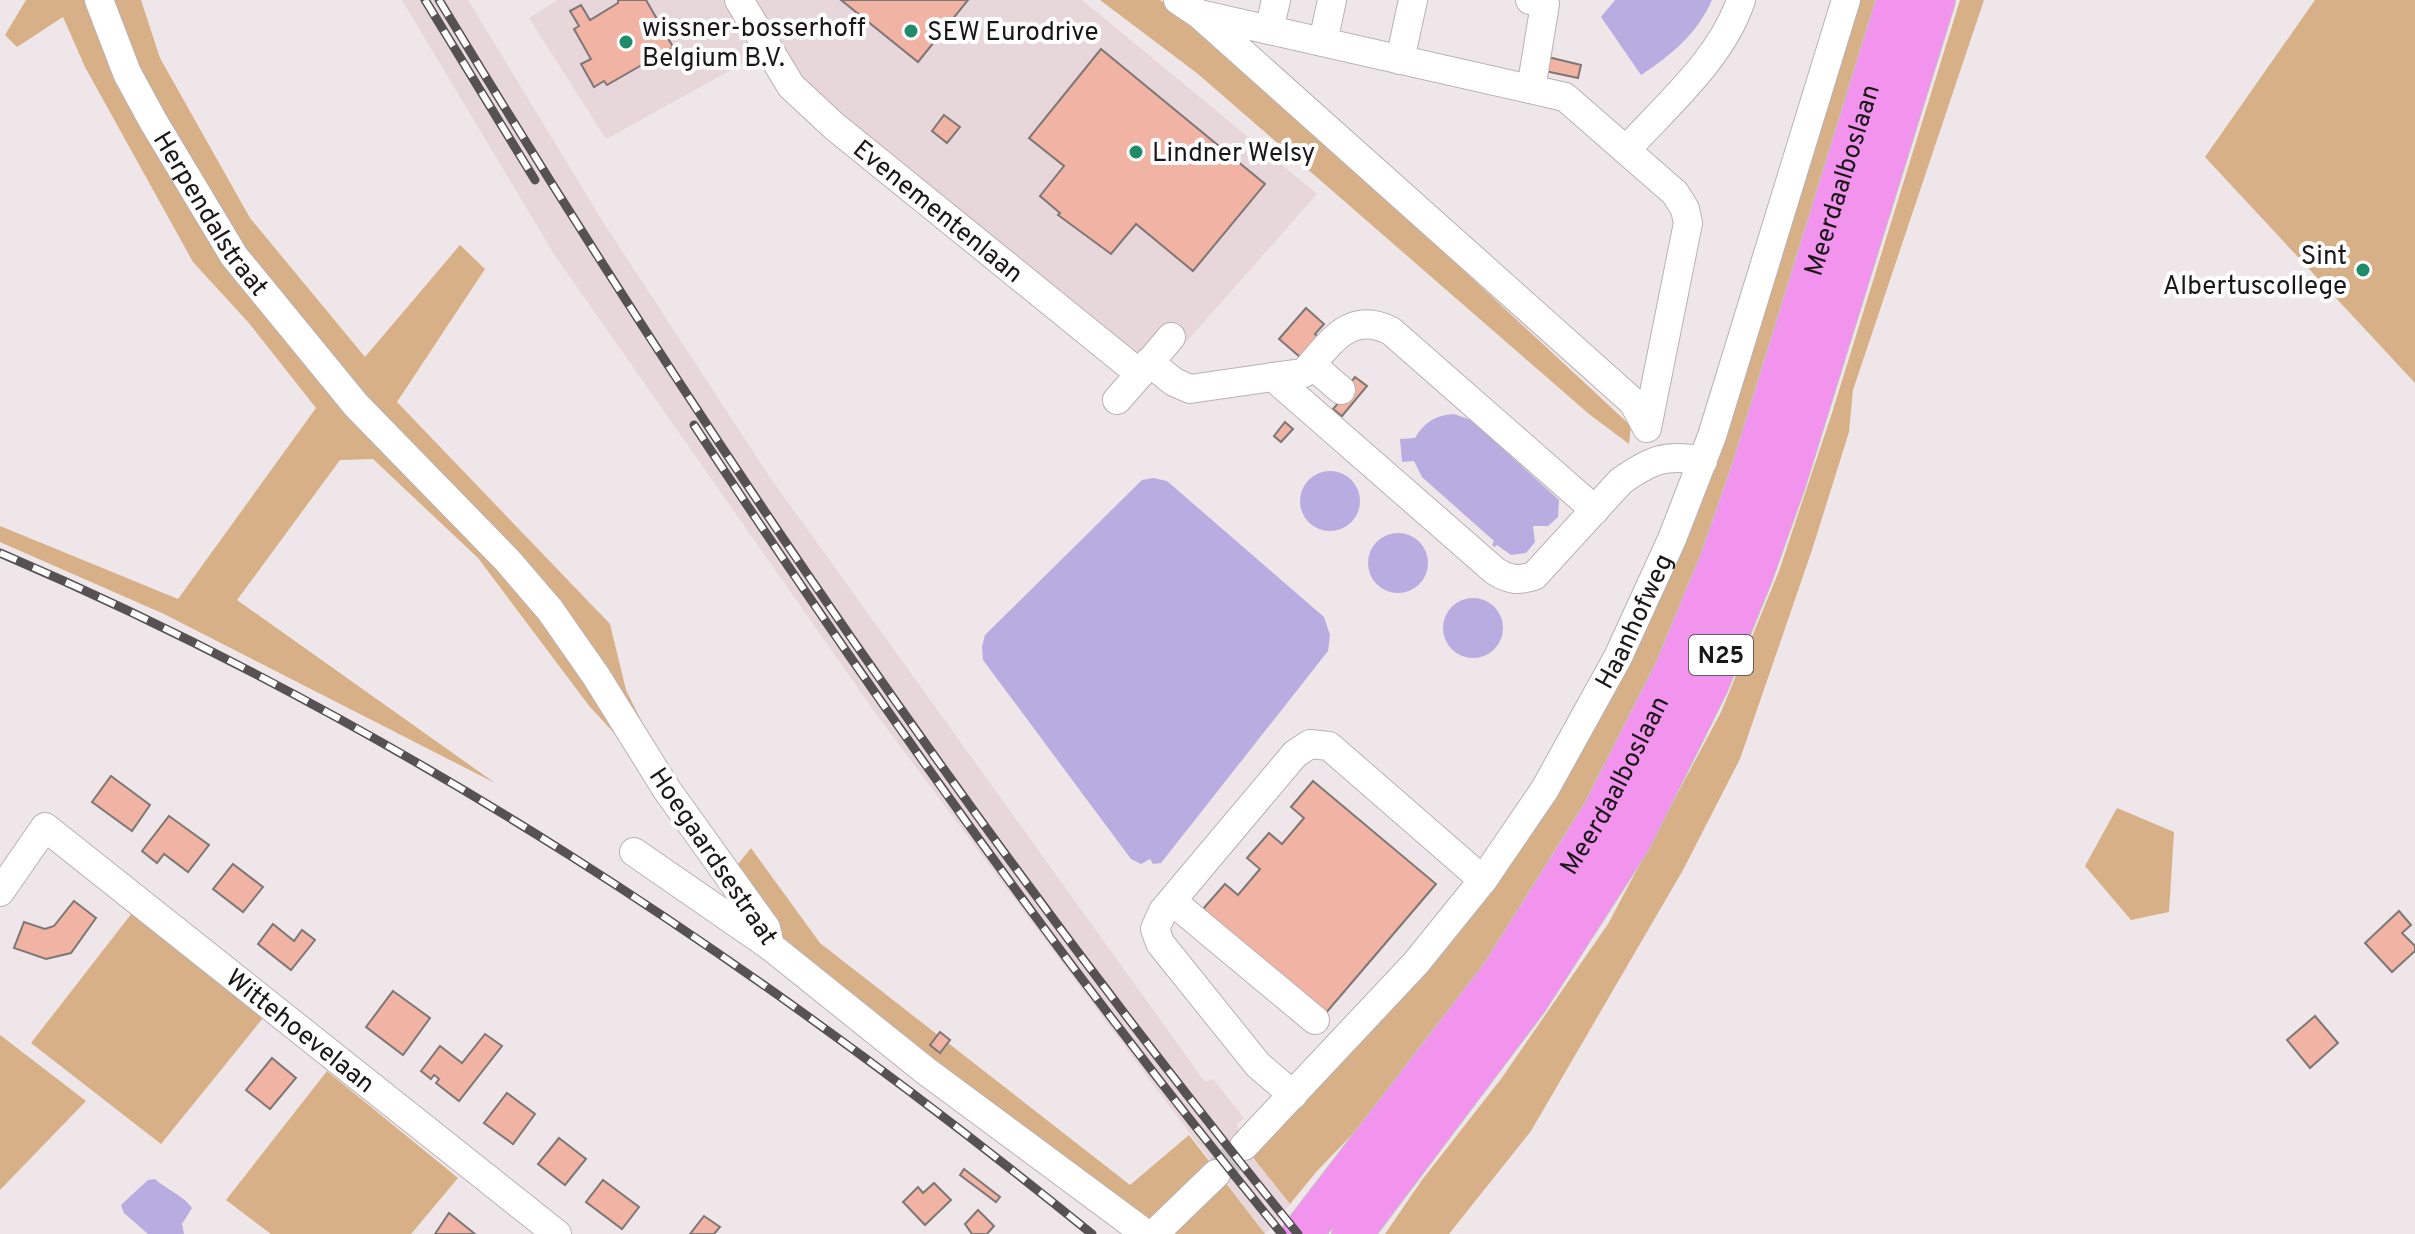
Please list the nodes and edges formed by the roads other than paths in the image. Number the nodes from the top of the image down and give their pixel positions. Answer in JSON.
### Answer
{"nodes":[{"id":1,"x":99,"y":0,"type":"edge"},
{"id":2,"x":739,"y":0,"type":"edge"},
{"id":3,"x":1276,"y":0,"type":"edge"},
{"id":4,"x":1332,"y":0,"type":"edge"},
{"id":5,"x":1413,"y":0,"type":"edge"},
{"id":6,"x":1530,"y":0,"type":"edge"},
{"id":7,"x":1741,"y":0,"type":"edge"},
{"id":8,"x":1846,"y":0,"type":"edge"},
{"id":9,"x":1897,"y":0,"type":"edge"},
{"id":10,"x":1935,"y":0,"type":"edge"},
{"id":11,"x":1188,"y":7,"type":"edge"},
{"id":12,"x":1269,"y":30,"type":"junction"},
{"id":13,"x":1323,"y":42,"type":"junction"},
{"id":14,"x":1400,"y":60,"type":"junction"},
{"id":15,"x":1531,"y":89,"type":"junction"},
{"id":16,"x":1626,"y":150,"type":"junction"},
{"id":17,"x":1171,"y":337,"type":"dead end"},
{"id":18,"x":1312,"y":365,"type":"junction"},
{"id":19,"x":1144,"y":368,"type":"junction"},
{"id":20,"x":1273,"y":377,"type":"junction"},
{"id":21,"x":1341,"y":390,"type":"dead end"},
{"id":22,"x":1117,"y":400,"type":"dead end"},
{"id":23,"x":356,"y":405,"type":"joint"},
{"id":24,"x":1647,"y":428,"type":"junction"},
{"id":25,"x":1658,"y":459,"type":"junction"},
{"id":26,"x":1703,"y":461,"type":"junction"},
{"id":27,"x":1595,"y":510,"type":"junction"},
{"id":28,"x":634,"y":852,"type":"dead end"},
{"id":29,"x":1483,"y":880,"type":"junction"},
{"id":30,"x":0,"y":892,"type":"edge"},
{"id":31,"x":1172,"y":901,"type":"junction"},
{"id":32,"x":770,"y":946,"type":"junction"},
{"id":33,"x":1315,"y":1020,"type":"dead end"},
{"id":34,"x":1293,"y":1095,"type":"junction"},
{"id":35,"x":1244,"y":1146,"type":"tunnel mouth"},
{"id":36,"x":1216,"y":1174,"type":"tunnel mouth"},
{"id":37,"x":1305,"y":1229,"type":"edge"},
{"id":38,"x":557,"y":1234,"type":"edge"},
{"id":39,"x":1146,"y":1234,"type":"edge"},
{"id":40,"x":1154,"y":1234,"type":"edge"},
{"id":41,"x":1352,"y":1234,"type":"edge"}],
"edges":[{"from":1,"to":23,"type":"street","name":"Herpendalstraat"},
{"from":2,"to":19,"type":"street","name":"Evenementenlaan"},
{"from":3,"to":12,"type":"street"},
{"from":4,"to":13,"type":"street"},
{"from":5,"to":14,"type":"street"},
{"from":6,"to":15,"type":"street"},
{"from":7,"to":16,"type":"street"},
{"from":8,"to":26,"type":"street","name":"Haanhofweg"},
{"from":9,"to":37,"type":"highway","name":"Meerdaalboslaan","number":"N25"},
{"from":10,"to":41,"type":"highway","name":"Meerdaalboslaan","number":"N25"},
{"from":11,"to":12,"type":"street"},
{"from":11,"to":24,"type":"street"},
{"from":12,"to":13,"type":"street"},
{"from":13,"to":14,"type":"street"},
{"from":14,"to":15,"type":"street"},
{"from":15,"to":16,"type":"street"},
{"from":16,"to":24,"type":"street"},
{"from":17,"to":19,"type":"street"},
{"from":18,"to":20,"type":"street","name":"Evenementenlaan"},
{"from":18,"to":21,"type":"street"},
{"from":18,"to":27,"type":"street"},
{"from":19,"to":20,"type":"street","name":"Evenementenlaan"},
{"from":19,"to":22,"type":"street"},
{"from":20,"to":27,"type":"street"},
{"from":23,"to":32,"type":"street","name":"Hoegaardsestraat"},
{"from":24,"to":25,"type":"street"},
{"from":25,"to":26,"type":"street"},
{"from":25,"to":27,"type":"street"},
{"from":26,"to":29,"type":"street","name":"Haanhofweg"},
{"from":28,"to":32,"type":"street"},
{"from":29,"to":31,"type":"street"},
{"from":29,"to":34,"type":"street","name":"Haanhofweg"},
{"from":30,"to":38,"type":"street","name":"Wittehoevelaan"},
{"from":31,"to":33,"type":"street"},
{"from":31,"to":34,"type":"street"},
{"from":32,"to":39,"type":"street","name":"Hoegaardsestraat"},
{"from":34,"to":35,"type":"street","name":"Haanhofweg"},
{"from":36,"to":40,"type":"street"}]}
